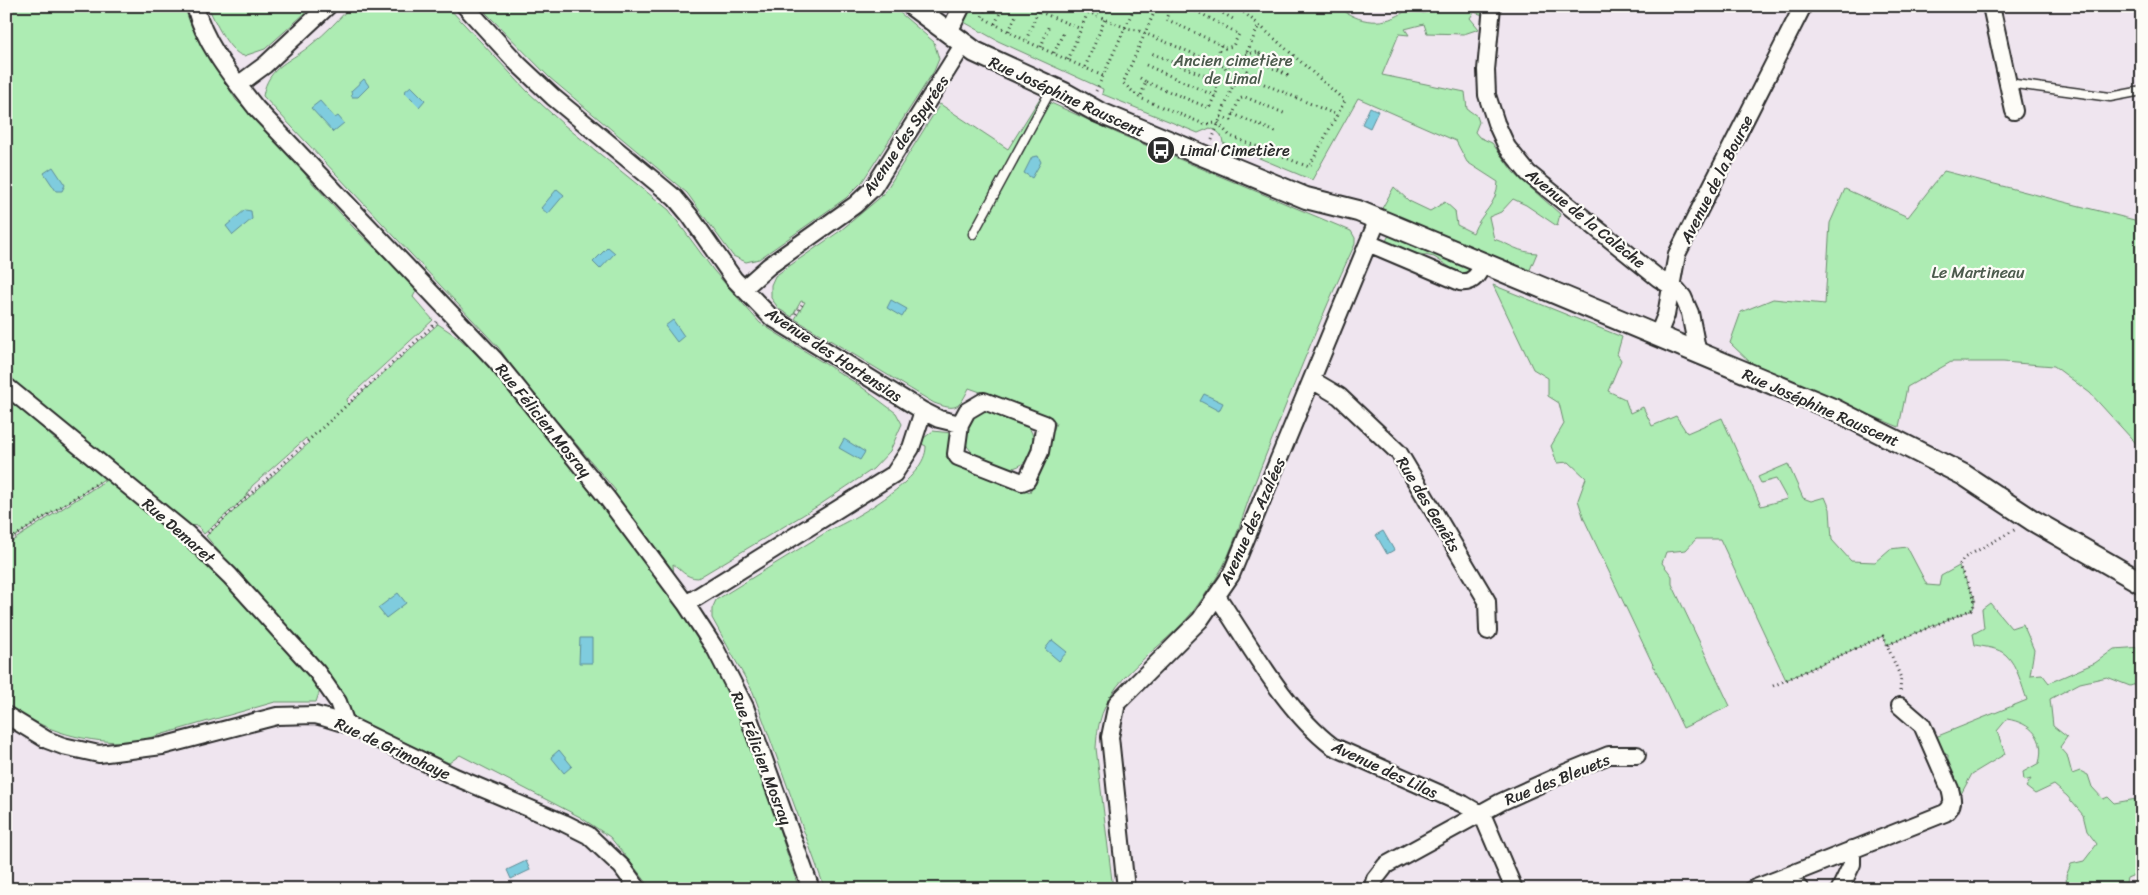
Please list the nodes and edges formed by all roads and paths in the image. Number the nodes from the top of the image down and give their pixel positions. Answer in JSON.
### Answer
{"nodes":[{"id":1,"x":195,"y":6,"type":"edge"},
{"id":2,"x":328,"y":6,"type":"edge"},
{"id":3,"x":465,"y":6,"type":"edge"},
{"id":4,"x":912,"y":6,"type":"edge"},
{"id":5,"x":962,"y":6,"type":"edge"},
{"id":6,"x":986,"y":6,"type":"edge"},
{"id":7,"x":1003,"y":6,"type":"edge"},
{"id":8,"x":1026,"y":6,"type":"edge"},
{"id":9,"x":1074,"y":6,"type":"edge"},
{"id":10,"x":1135,"y":6,"type":"edge"},
{"id":11,"x":1157,"y":6,"type":"edge"},
{"id":12,"x":1171,"y":6,"type":"edge"},
{"id":13,"x":1187,"y":6,"type":"edge"},
{"id":14,"x":1210,"y":6,"type":"edge"},
{"id":15,"x":1236,"y":6,"type":"edge"},
{"id":16,"x":1492,"y":6,"type":"edge"},
{"id":17,"x":1803,"y":6,"type":"edge"},
{"id":18,"x":1991,"y":6,"type":"edge"},
{"id":19,"x":1038,"y":11,"type":"junction"},
{"id":20,"x":1088,"y":12,"type":"junction"},
{"id":21,"x":1017,"y":13,"type":"dead end"},
{"id":22,"x":1105,"y":19,"type":"junction"},
{"id":23,"x":1235,"y":20,"type":"dead end"},
{"id":24,"x":995,"y":24,"type":"junction"},
{"id":25,"x":1050,"y":25,"type":"dead end"},
{"id":26,"x":1259,"y":26,"type":"junction"},
{"id":27,"x":1126,"y":28,"type":"junction"},
{"id":28,"x":1081,"y":29,"type":"junction"},
{"id":29,"x":1009,"y":32,"type":"junction"},
{"id":30,"x":1064,"y":32,"type":"dead end"},
{"id":31,"x":1145,"y":33,"type":"junction"},
{"id":32,"x":956,"y":39,"type":"junction"},
{"id":33,"x":1026,"y":40,"type":"junction"},
{"id":34,"x":1221,"y":45,"type":"junction"},
{"id":35,"x":1041,"y":47,"type":"junction"},
{"id":36,"x":1258,"y":52,"type":"junction"},
{"id":37,"x":1054,"y":53,"type":"junction"},
{"id":38,"x":1151,"y":53,"type":"dead end"},
{"id":39,"x":1246,"y":54,"type":"junction"},
{"id":40,"x":1068,"y":60,"type":"junction"},
{"id":41,"x":1243,"y":61,"type":"junction"},
{"id":42,"x":1214,"y":63,"type":"junction"},
{"id":43,"x":1146,"y":65,"type":"dead end"},
{"id":44,"x":1085,"y":67,"type":"junction"},
{"id":45,"x":1225,"y":67,"type":"junction"},
{"id":46,"x":1140,"y":78,"type":"dead end"},
{"id":47,"x":1209,"y":78,"type":"junction"},
{"id":48,"x":1250,"y":78,"type":"junction"},
{"id":49,"x":1146,"y":82,"type":"junction"},
{"id":50,"x":2008,"y":83,"type":"junction"},
{"id":51,"x":238,"y":85,"type":"junction"},
{"id":52,"x":1233,"y":85,"type":"junction"},
{"id":53,"x":1052,"y":88,"type":"junction"},
{"id":54,"x":2142,"y":91,"type":"edge"},
{"id":55,"x":1215,"y":96,"type":"junction"},
{"id":56,"x":1140,"y":98,"type":"junction"},
{"id":57,"x":2014,"y":111,"type":"dead end"},
{"id":58,"x":1233,"y":114,"type":"junction"},
{"id":59,"x":1286,"y":114,"type":"dead end"},
{"id":60,"x":1337,"y":115,"type":"junction"},
{"id":61,"x":1221,"y":117,"type":"junction"},
{"id":62,"x":1218,"y":124,"type":"junction"},
{"id":63,"x":1278,"y":133,"type":"dead end"},
{"id":64,"x":1206,"y":157,"type":"junction"},
{"id":65,"x":1378,"y":219,"type":"junction"},
{"id":66,"x":973,"y":234,"type":"dead end"},
{"id":67,"x":1368,"y":243,"type":"junction"},
{"id":68,"x":1484,"y":262,"type":"junction"},
{"id":69,"x":1671,"y":287,"type":"junction"},
{"id":70,"x":743,"y":289,"type":"junction"},
{"id":71,"x":449,"y":311,"type":"junction"},
{"id":72,"x":1657,"y":337,"type":"junction"},
{"id":73,"x":1698,"y":354,"type":"junction"},
{"id":74,"x":1312,"y":380,"type":"junction"},
{"id":75,"x":6,"y":386,"type":"edge"},
{"id":76,"x":923,"y":411,"type":"junction"},
{"id":77,"x":960,"y":424,"type":"junction"},
{"id":78,"x":112,"y":474,"type":"junction"},
{"id":79,"x":2032,"y":520,"type":"junction"},
{"id":80,"x":6,"y":542,"type":"edge"},
{"id":81,"x":197,"y":544,"type":"junction"},
{"id":82,"x":2142,"y":583,"type":"edge"},
{"id":83,"x":1217,"y":596,"type":"junction"},
{"id":84,"x":686,"y":604,"type":"junction"},
{"id":85,"x":1488,"y":631,"type":"dead end"},
{"id":86,"x":1887,"y":644,"type":"junction"},
{"id":87,"x":1773,"y":686,"type":"dead end"},
{"id":88,"x":332,"y":693,"type":"junction"},
{"id":89,"x":1900,"y":706,"type":"joint"},
{"id":90,"x":6,"y":715,"type":"edge"},
{"id":91,"x":322,"y":717,"type":"junction"},
{"id":92,"x":346,"y":724,"type":"junction"},
{"id":93,"x":1638,"y":755,"type":"dead end"},
{"id":94,"x":1480,"y":814,"type":"junction"},
{"id":95,"x":1852,"y":849,"type":"junction"},
{"id":96,"x":1784,"y":877,"type":"junction"},
{"id":97,"x":638,"y":889,"type":"edge"},
{"id":98,"x":811,"y":889,"type":"edge"},
{"id":99,"x":1126,"y":889,"type":"edge"},
{"id":100,"x":1372,"y":889,"type":"edge"},
{"id":101,"x":1514,"y":889,"type":"edge"},
{"id":102,"x":1753,"y":889,"type":"edge"},
{"id":103,"x":1800,"y":889,"type":"edge"},
{"id":104,"x":1840,"y":889,"type":"edge"}],
"edges":[{"from":1,"to":51,"type":"street","name":"Rue Félicien Mosray"},
{"from":2,"to":51,"type":"street"},
{"from":3,"to":70,"type":"street","name":"Avenue des Hortensias"},
{"from":4,"to":32,"type":"street","name":"Rue Joséphine Rauscent"},
{"from":5,"to":32,"type":"street","name":"Avenue des Spyrées"},
{"from":6,"to":24,"type":"path"},
{"from":7,"to":24,"type":"path"},
{"from":8,"to":19,"type":"path"},
{"from":9,"to":20,"type":"path"},
{"from":10,"to":27,"type":"path"},
{"from":11,"to":31,"type":"path"},
{"from":12,"to":34,"type":"path"},
{"from":13,"to":34,"type":"path"},
{"from":14,"to":23,"type":"path"},
{"from":15,"to":26,"type":"path"},
{"from":16,"to":69,"type":"street","name":"Avenue de la Calèche"},
{"from":17,"to":69,"type":"street","name":"Avenue de la Bourse"},
{"from":18,"to":50,"type":"street"},
{"from":19,"to":28,"type":"path"},
{"from":19,"to":33,"type":"path"},
{"from":20,"to":22,"type":"path"},
{"from":20,"to":28,"type":"path"},
{"from":21,"to":29,"type":"path"},
{"from":22,"to":27,"type":"path"},
{"from":22,"to":44,"type":"path"},
{"from":24,"to":29,"type":"path"},
{"from":25,"to":35,"type":"path"},
{"from":26,"to":39,"type":"path"},
{"from":26,"to":60,"type":"path"},
{"from":27,"to":31,"type":"path"},
{"from":27,"to":44,"type":"path"},
{"from":28,"to":40,"type":"path"},
{"from":29,"to":33,"type":"path"},
{"from":30,"to":37,"type":"path"},
{"from":31,"to":42,"type":"path"},
{"from":31,"to":56,"type":"path"},
{"from":32,"to":53,"type":"street","name":"Rue Joséphine Rauscent"},
{"from":32,"to":70,"type":"street","name":"Avenue des Spyrées"},
{"from":33,"to":35,"type":"path"},
{"from":34,"to":42,"type":"path"},
{"from":35,"to":37,"type":"path"},
{"from":36,"to":36,"type":"path"},
{"from":36,"to":39,"type":"path"},
{"from":37,"to":40,"type":"path"},
{"from":38,"to":47,"type":"path"},
{"from":39,"to":41,"type":"path"},
{"from":40,"to":44,"type":"path"},
{"from":41,"to":45,"type":"path"},
{"from":41,"to":48,"type":"path"},
{"from":42,"to":45,"type":"path"},
{"from":42,"to":47,"type":"path"},
{"from":43,"to":55,"type":"path"},
{"from":45,"to":52,"type":"path"},
{"from":46,"to":49,"type":"path"},
{"from":47,"to":55,"type":"path"},
{"from":48,"to":52,"type":"path"},
{"from":48,"to":60,"type":"path"},
{"from":49,"to":55,"type":"path"},
{"from":49,"to":56,"type":"path"},
{"from":50,"to":54,"type":"lane"},
{"from":50,"to":57,"type":"street"},
{"from":51,"to":71,"type":"street","name":"Rue Félicien Mosray"},
{"from":52,"to":61,"type":"path"},
{"from":53,"to":64,"type":"street","name":"Rue Joséphine Rauscent"},
{"from":53,"to":66,"type":"lane"},
{"from":56,"to":62,"type":"path"},
{"from":58,"to":59,"type":"path"},
{"from":58,"to":61,"type":"path"},
{"from":58,"to":63,"type":"path"},
{"from":60,"to":62,"type":"path"},
{"from":61,"to":62,"type":"path"},
{"from":62,"to":64,"type":"path"},
{"from":64,"to":65,"type":"street","name":"Rue Joséphine Rauscent"},
{"from":65,"to":67,"type":"street","name":"Avenue des Azalées"},
{"from":65,"to":68,"type":"street","name":"Rue Joséphine Rauscent"},
{"from":67,"to":68,"type":"street"},
{"from":67,"to":74,"type":"street","name":"Avenue des Azalées"},
{"from":68,"to":72,"type":"street","name":"Rue Joséphine Rauscent"},
{"from":69,"to":72,"type":"street"},
{"from":69,"to":73,"type":"street"},
{"from":70,"to":76,"type":"street","name":"Avenue des Hortensias"},
{"from":71,"to":81,"type":"path"},
{"from":71,"to":84,"type":"street","name":"Rue Félicien Mosray"},
{"from":72,"to":73,"type":"street","name":"Rue Joséphine Rauscent"},
{"from":73,"to":79,"type":"street","name":"Rue Joséphine Rauscent"},
{"from":74,"to":83,"type":"street","name":"Avenue des Azalées"},
{"from":74,"to":85,"type":"street","name":"Rue des Genêts"},
{"from":75,"to":78,"type":"street","name":"Rue Demaret"},
{"from":76,"to":77,"type":"street","name":"Avenue des Hortensias"},
{"from":76,"to":84,"type":"street"},
{"from":77,"to":77,"type":"street"},
{"from":78,"to":80,"type":"path"},
{"from":78,"to":81,"type":"street","name":"Rue Demaret"},
{"from":79,"to":82,"type":"street","name":"Rue Joséphine Rauscent"},
{"from":79,"to":86,"type":"path"},
{"from":81,"to":88,"type":"street","name":"Rue Demaret"},
{"from":83,"to":94,"type":"street","name":"Avenue des Lilas"},
{"from":83,"to":99,"type":"street","name":"Avenue des Azalées"},
{"from":84,"to":98,"type":"street","name":"Rue Félicien Mosray"},
{"from":86,"to":87,"type":"path"},
{"from":86,"to":89,"type":"path"},
{"from":88,"to":91,"type":"street"},
{"from":88,"to":92,"type":"street","name":"Rue Demaret"},
{"from":89,"to":95,"type":"street"},
{"from":90,"to":91,"type":"street","name":"Rue de Grimohaye"},
{"from":91,"to":92,"type":"street","name":"Rue de Grimohaye"},
{"from":92,"to":97,"type":"street","name":"Rue de Grimohaye"},
{"from":93,"to":94,"type":"street","name":"Rue des Bleuets"},
{"from":94,"to":100,"type":"street","name":"Rue des Bleuets"},
{"from":94,"to":101,"type":"street"},
{"from":95,"to":96,"type":"street"},
{"from":95,"to":104,"type":"street"},
{"from":96,"to":102,"type":"street"},
{"from":96,"to":103,"type":"street"}]}
